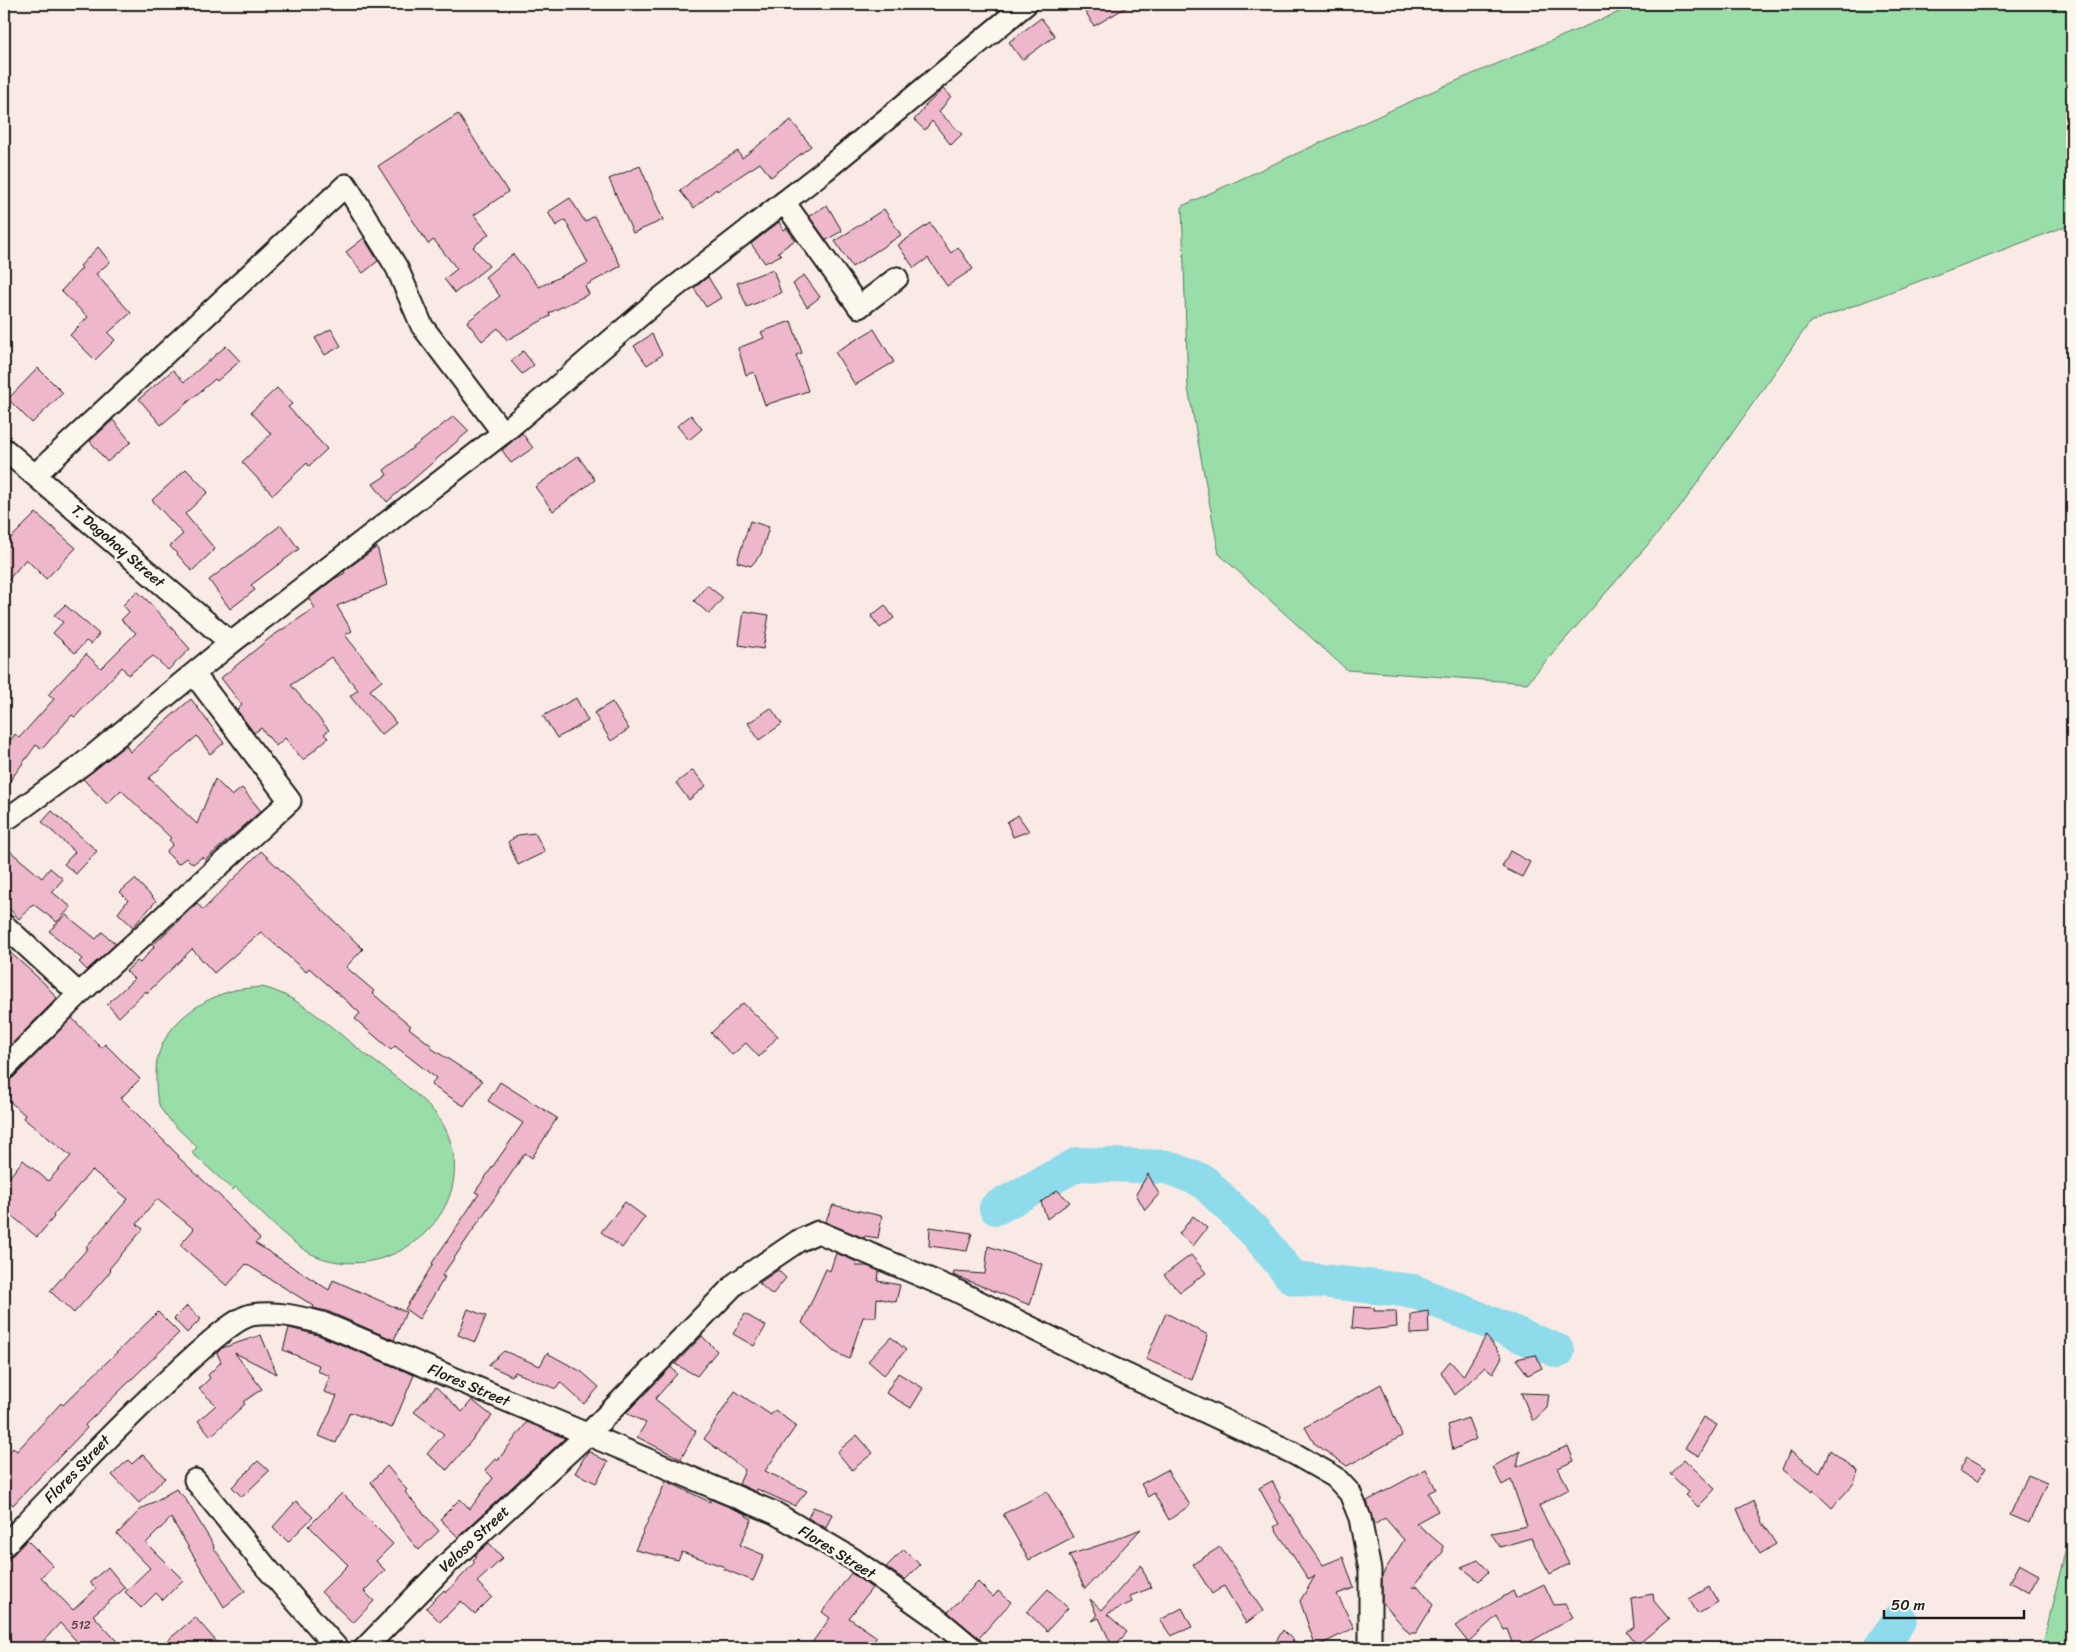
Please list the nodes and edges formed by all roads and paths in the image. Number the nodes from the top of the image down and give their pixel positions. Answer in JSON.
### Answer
{"nodes":[{"id":1,"x":1026,"y":4,"type":"edge"},
{"id":2,"x":784,"y":202,"type":"junction"},
{"id":3,"x":897,"y":278,"type":"dead end"},
{"id":4,"x":503,"y":433,"type":"junction"},
{"id":5,"x":4,"y":449,"type":"edge"},
{"id":6,"x":35,"y":476,"type":"junction"},
{"id":7,"x":231,"y":644,"type":"junction"},
{"id":8,"x":194,"y":674,"type":"junction"},
{"id":9,"x":4,"y":819,"type":"edge"},
{"id":10,"x":4,"y":925,"type":"edge"},
{"id":11,"x":79,"y":994,"type":"junction"},
{"id":12,"x":4,"y":1069,"type":"edge"},
{"id":13,"x":588,"y":1434,"type":"junction"},
{"id":14,"x":195,"y":1480,"type":"dead end"},
{"id":15,"x":4,"y":1546,"type":"edge"},
{"id":16,"x":337,"y":1648,"type":"edge"},
{"id":17,"x":365,"y":1648,"type":"edge"},
{"id":18,"x":972,"y":1648,"type":"edge"},
{"id":19,"x":1370,"y":1648,"type":"edge"}],
"edges":[{"from":1,"to":2,"type":"street"},
{"from":2,"to":3,"type":"street"},
{"from":2,"to":4,"type":"street"},
{"from":4,"to":6,"type":"street"},
{"from":4,"to":7,"type":"street"},
{"from":5,"to":6,"type":"street","name":"T. Dagohoy Street"},
{"from":6,"to":7,"type":"street","name":"T. Dagohoy Street"},
{"from":7,"to":8,"type":"street"},
{"from":8,"to":9,"type":"street"},
{"from":8,"to":11,"type":"street"},
{"from":10,"to":11,"type":"street"},
{"from":11,"to":12,"type":"street"},
{"from":13,"to":15,"type":"street","name":"Flores Street"},
{"from":13,"to":17,"type":"street","name":"Veloso Street"},
{"from":13,"to":18,"type":"street","name":"Flores Street"},
{"from":13,"to":19,"type":"street","name":"Veloso Street"},
{"from":14,"to":16,"type":"street"}]}
